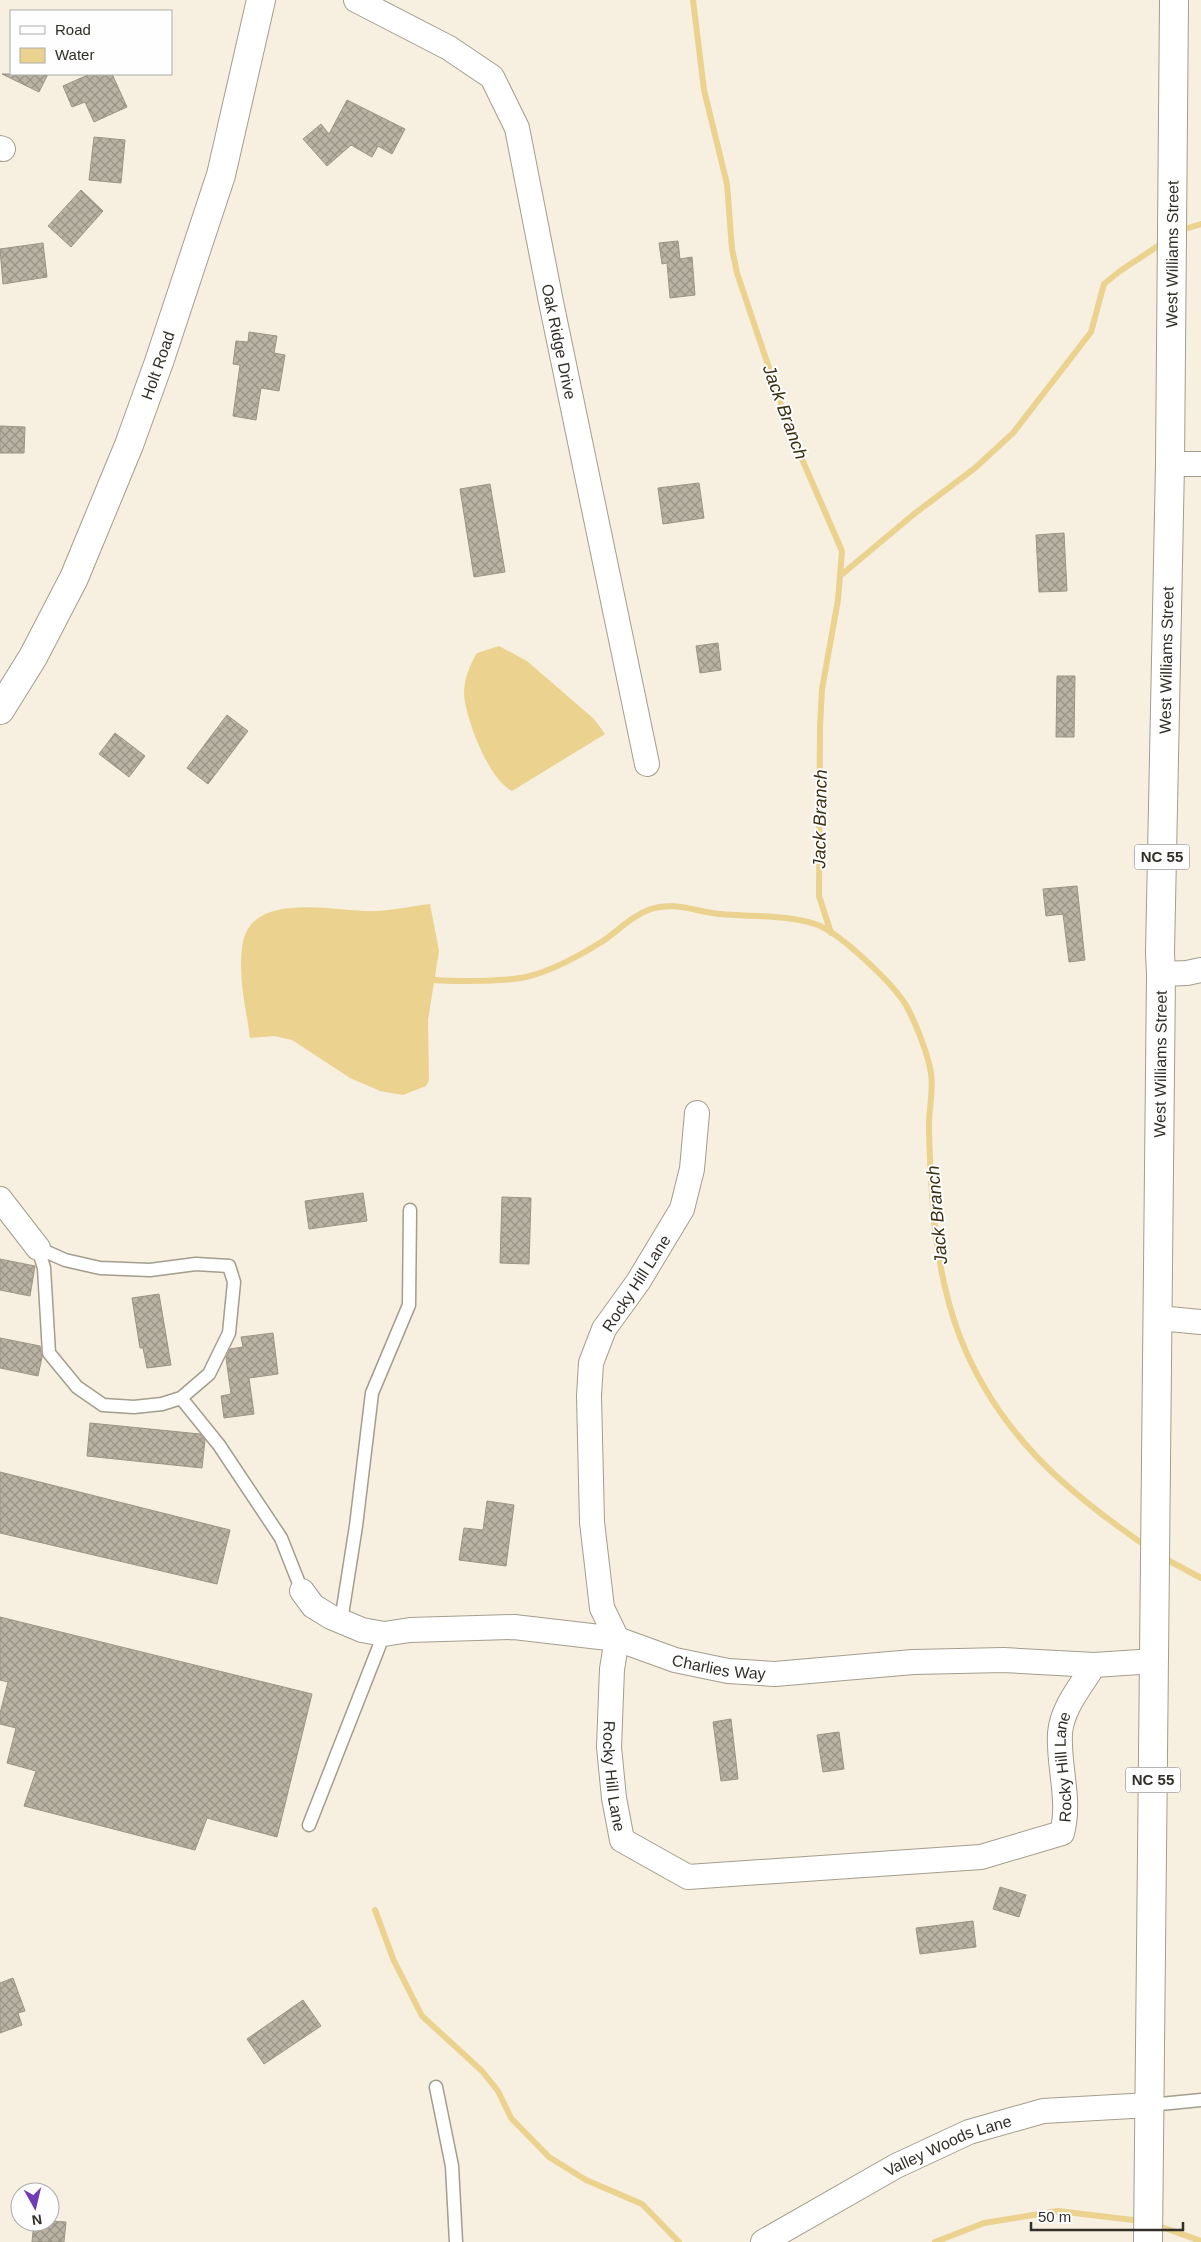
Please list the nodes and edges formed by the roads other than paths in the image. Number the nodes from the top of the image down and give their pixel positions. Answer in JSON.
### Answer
{"nodes":[{"id":1,"x":261,"y":0,"type":"edge"},
{"id":2,"x":356,"y":0,"type":"edge"},
{"id":3,"x":1174,"y":0,"type":"edge"},
{"id":4,"x":1170,"y":464,"type":"junction"},
{"id":5,"x":1201,"y":464,"type":"edge"},
{"id":6,"x":0,"y":710,"type":"edge"},
{"id":7,"x":647,"y":764,"type":"dead end"},
{"id":8,"x":1201,"y":970,"type":"edge"},
{"id":9,"x":1161,"y":974,"type":"junction"},
{"id":10,"x":697,"y":1113,"type":"dead end"},
{"id":11,"x":0,"y":1199,"type":"edge"},
{"id":12,"x":410,"y":1210,"type":"dead end"},
{"id":13,"x":38,"y":1248,"type":"junction"},
{"id":14,"x":1159,"y":1318,"type":"junction"},
{"id":15,"x":1201,"y":1322,"type":"edge"},
{"id":16,"x":181,"y":1398,"type":"junction"},
{"id":17,"x":302,"y":1591,"type":"joint"},
{"id":18,"x":341,"y":1621,"type":"junction"},
{"id":19,"x":384,"y":1634,"type":"junction"},
{"id":20,"x":617,"y":1639,"type":"junction"},
{"id":21,"x":1155,"y":1661,"type":"junction"},
{"id":22,"x":1094,"y":1665,"type":"junction"},
{"id":23,"x":309,"y":1825,"type":"dead end"},
{"id":24,"x":436,"y":2087,"type":"dead end"},
{"id":25,"x":1201,"y":2100,"type":"edge"},
{"id":26,"x":1150,"y":2105,"type":"junction"},
{"id":27,"x":456,"y":2242,"type":"edge"},
{"id":28,"x":763,"y":2242,"type":"edge"},
{"id":29,"x":1148,"y":2242,"type":"edge"}],
"edges":[{"from":1,"to":6,"type":"main road","name":"Holt Road"},
{"from":2,"to":7,"type":"street","name":"Oak Ridge Drive"},
{"from":3,"to":4,"type":"main road","name":"West Williams Street","number":"NC 55"},
{"from":4,"to":5,"type":"street"},
{"from":4,"to":9,"type":"main road","name":"West Williams Street","number":"NC 55"},
{"from":8,"to":9,"type":"street"},
{"from":9,"to":14,"type":"main road","name":"West Williams Street","number":"NC 55"},
{"from":10,"to":20,"type":"street","name":"Rocky Hill Lane"},
{"from":11,"to":13,"type":"street"},
{"from":12,"to":18,"type":"lane"},
{"from":13,"to":16,"type":"lane"},
{"from":13,"to":16,"type":"lane"},
{"from":14,"to":15,"type":"street"},
{"from":14,"to":21,"type":"main road","number":"NC 55"},
{"from":16,"to":17,"type":"lane"},
{"from":17,"to":18,"type":"street","name":"Charlies Way"},
{"from":18,"to":19,"type":"street","name":"Charlies Way"},
{"from":19,"to":20,"type":"street","name":"Charlies Way"},
{"from":19,"to":23,"type":"lane"},
{"from":20,"to":22,"type":"street","name":"Charlies Way"},
{"from":20,"to":22,"type":"street","name":"Rocky Hill Lane"},
{"from":21,"to":22,"type":"street","name":"Charlies Way"},
{"from":21,"to":26,"type":"main road","number":"NC 55"},
{"from":24,"to":27,"type":"lane"},
{"from":25,"to":26,"type":"lane"},
{"from":26,"to":28,"type":"street","name":"Valley Woods Lane"},
{"from":26,"to":29,"type":"main road","number":"NC 55"}]}
